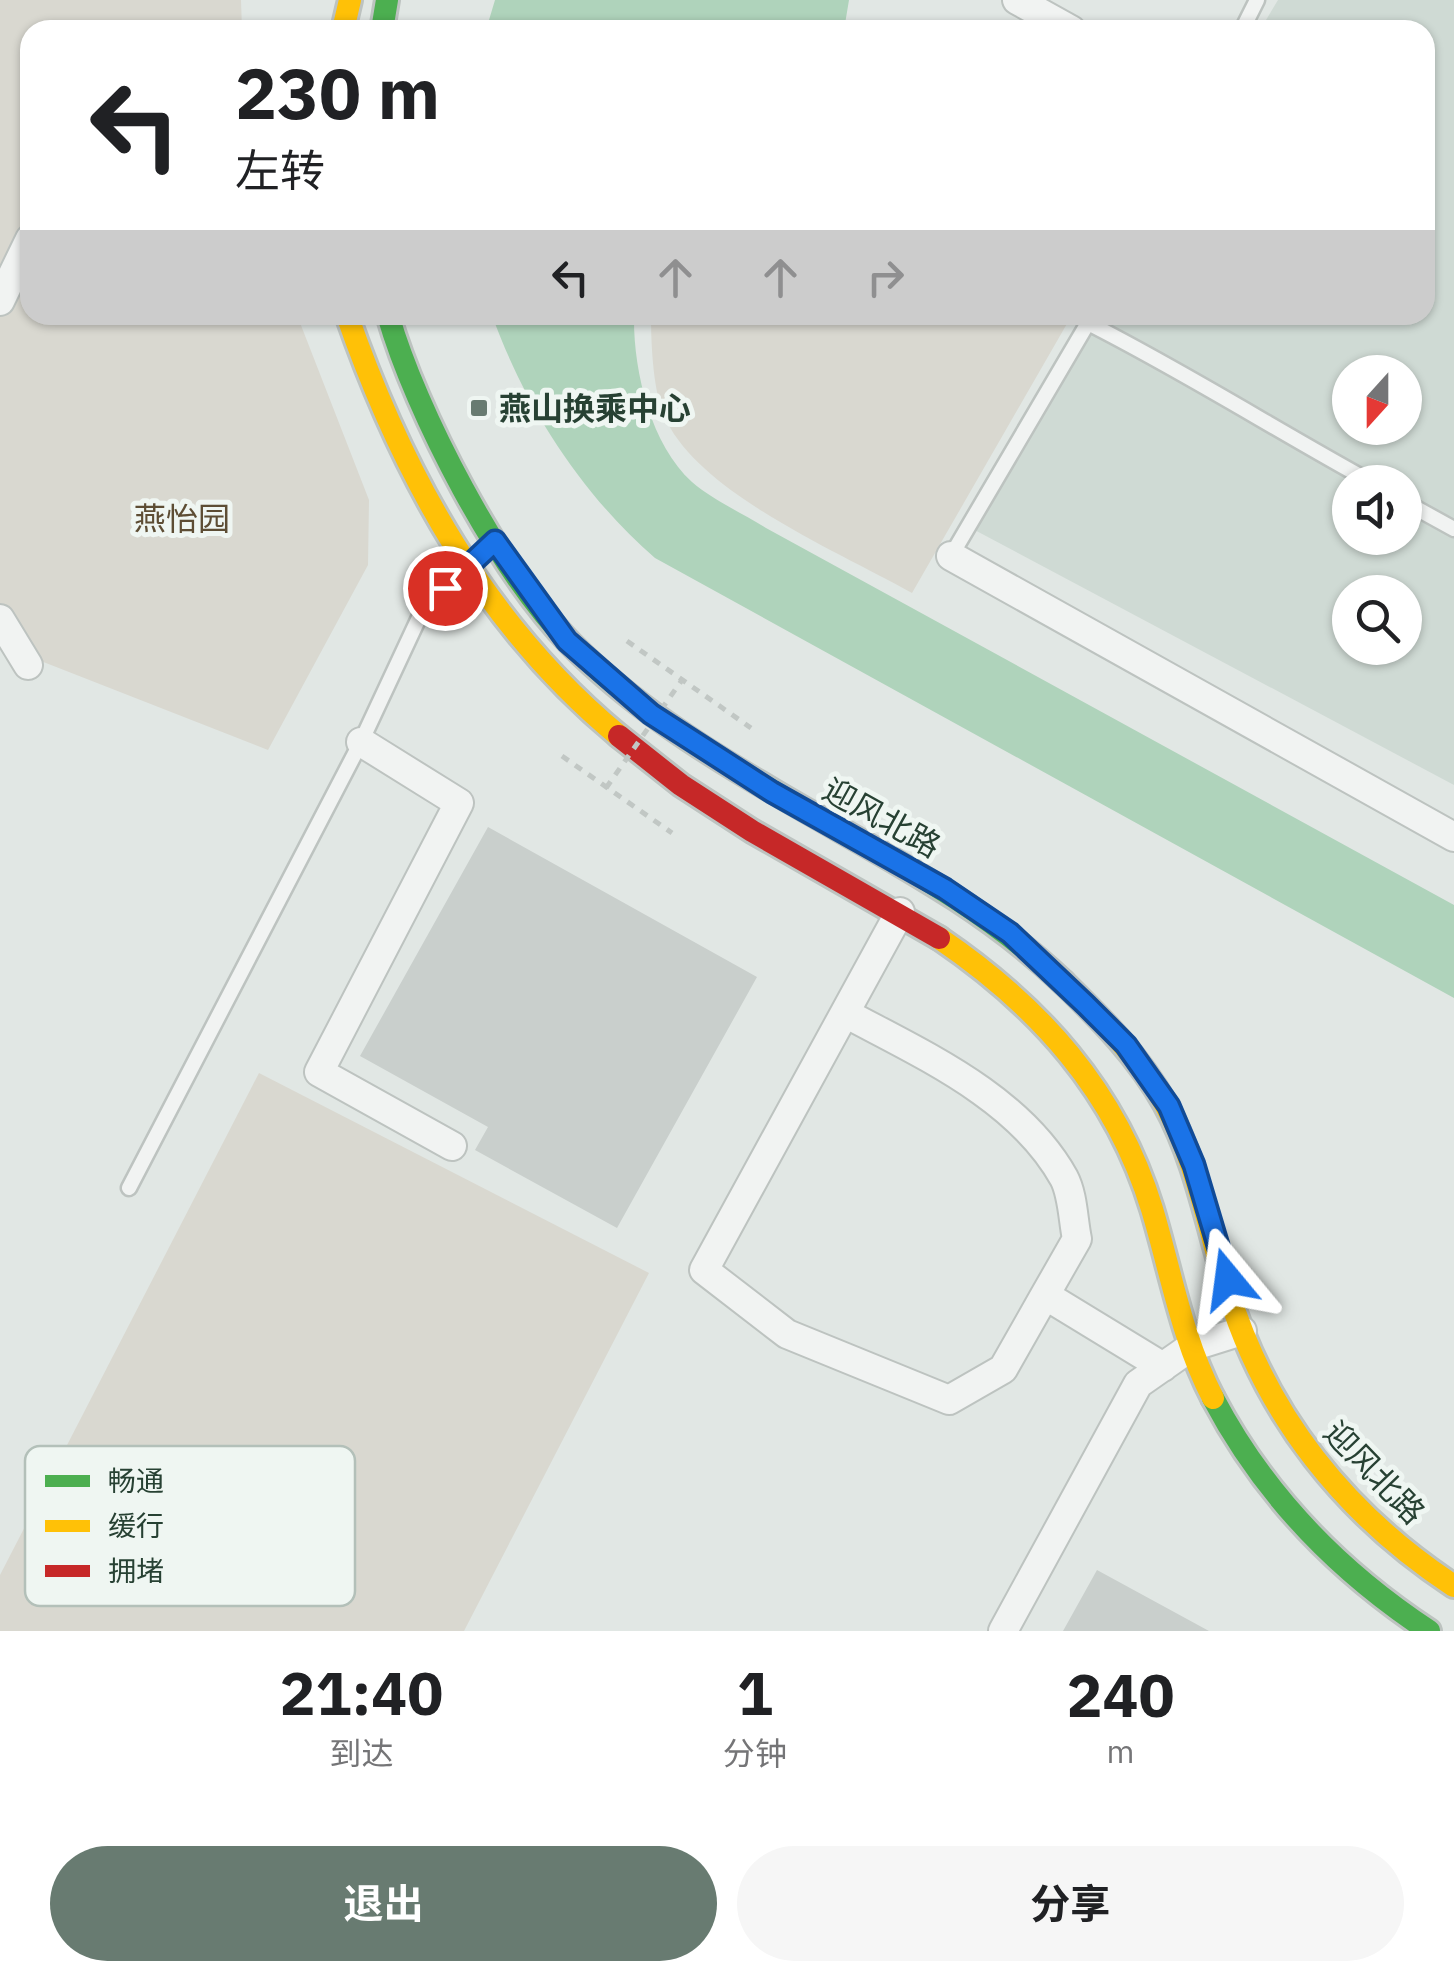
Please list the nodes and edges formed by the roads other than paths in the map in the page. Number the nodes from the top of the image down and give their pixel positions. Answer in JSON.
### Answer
{"nodes":[{"id":1,"x":1017,"y":0,"type":"edge"},
{"id":2,"x":1053,"y":20,"type":"edge"},
{"id":3,"x":20,"y":260,"type":"edge"},
{"id":4,"x":0,"y":301,"type":"edge"},
{"id":5,"x":350,"y":325,"type":"edge"},
{"id":6,"x":391,"y":325,"type":"edge"},
{"id":7,"x":1087,"y":325,"type":"edge"},
{"id":8,"x":1101,"y":325,"type":"edge"},
{"id":9,"x":1340,"y":465,"type":"edge"},
{"id":10,"x":1422,"y":511,"type":"edge"},
{"id":11,"x":1454,"y":529,"type":"edge"},
{"id":12,"x":495,"y":541,"type":"junction"},
{"id":13,"x":951,"y":556,"type":"joint"},
{"id":14,"x":466,"y":568,"type":"junction"},
{"id":15,"x":0,"y":619,"type":"edge"},
{"id":16,"x":28,"y":664,"type":"dead end"},
{"id":17,"x":360,"y":742,"type":"junction"},
{"id":18,"x":1454,"y":838,"type":"edge"},
{"id":19,"x":900,"y":912,"type":"junction"},
{"id":20,"x":845,"y":1013,"type":"junction"},
{"id":21,"x":452,"y":1146,"type":"dead end"},
{"id":22,"x":129,"y":1188,"type":"dead end"},
{"id":23,"x":1046,"y":1295,"type":"junction"},
{"id":24,"x":1242,"y":1331,"type":"junction"},
{"id":25,"x":1191,"y":1347,"type":"junction"},
{"id":26,"x":1163,"y":1367,"type":"junction"},
{"id":27,"x":1454,"y":1586,"type":"edge"},
{"id":28,"x":1003,"y":1631,"type":"edge"},
{"id":29,"x":1429,"y":1631,"type":"edge"}],
"edges":[{"from":1,"to":2,"type":"street"},
{"from":3,"to":4,"type":"street"},
{"from":5,"to":14,"type":"street"},
{"from":6,"to":12,"type":"street","name":"迎风北路"},
{"from":7,"to":13,"type":"lane"},
{"from":8,"to":9,"type":"lane"},
{"from":10,"to":11,"type":"lane"},
{"from":12,"to":14,"type":"lane"},
{"from":12,"to":24,"type":"street","name":"迎风北路"},
{"from":13,"to":18,"type":"street"},
{"from":14,"to":17,"type":"lane"},
{"from":14,"to":19,"type":"street"},
{"from":15,"to":16,"type":"street"},
{"from":17,"to":21,"type":"street"},
{"from":17,"to":22,"type":"lane"},
{"from":19,"to":20,"type":"street"},
{"from":19,"to":25,"type":"street"},
{"from":20,"to":23,"type":"street"},
{"from":20,"to":23,"type":"street"},
{"from":23,"to":26,"type":"street"},
{"from":24,"to":25,"type":"street"},
{"from":24,"to":27,"type":"street","name":"迎风北路"},
{"from":25,"to":26,"type":"street"},
{"from":25,"to":29,"type":"street"},
{"from":26,"to":28,"type":"street"}]}
